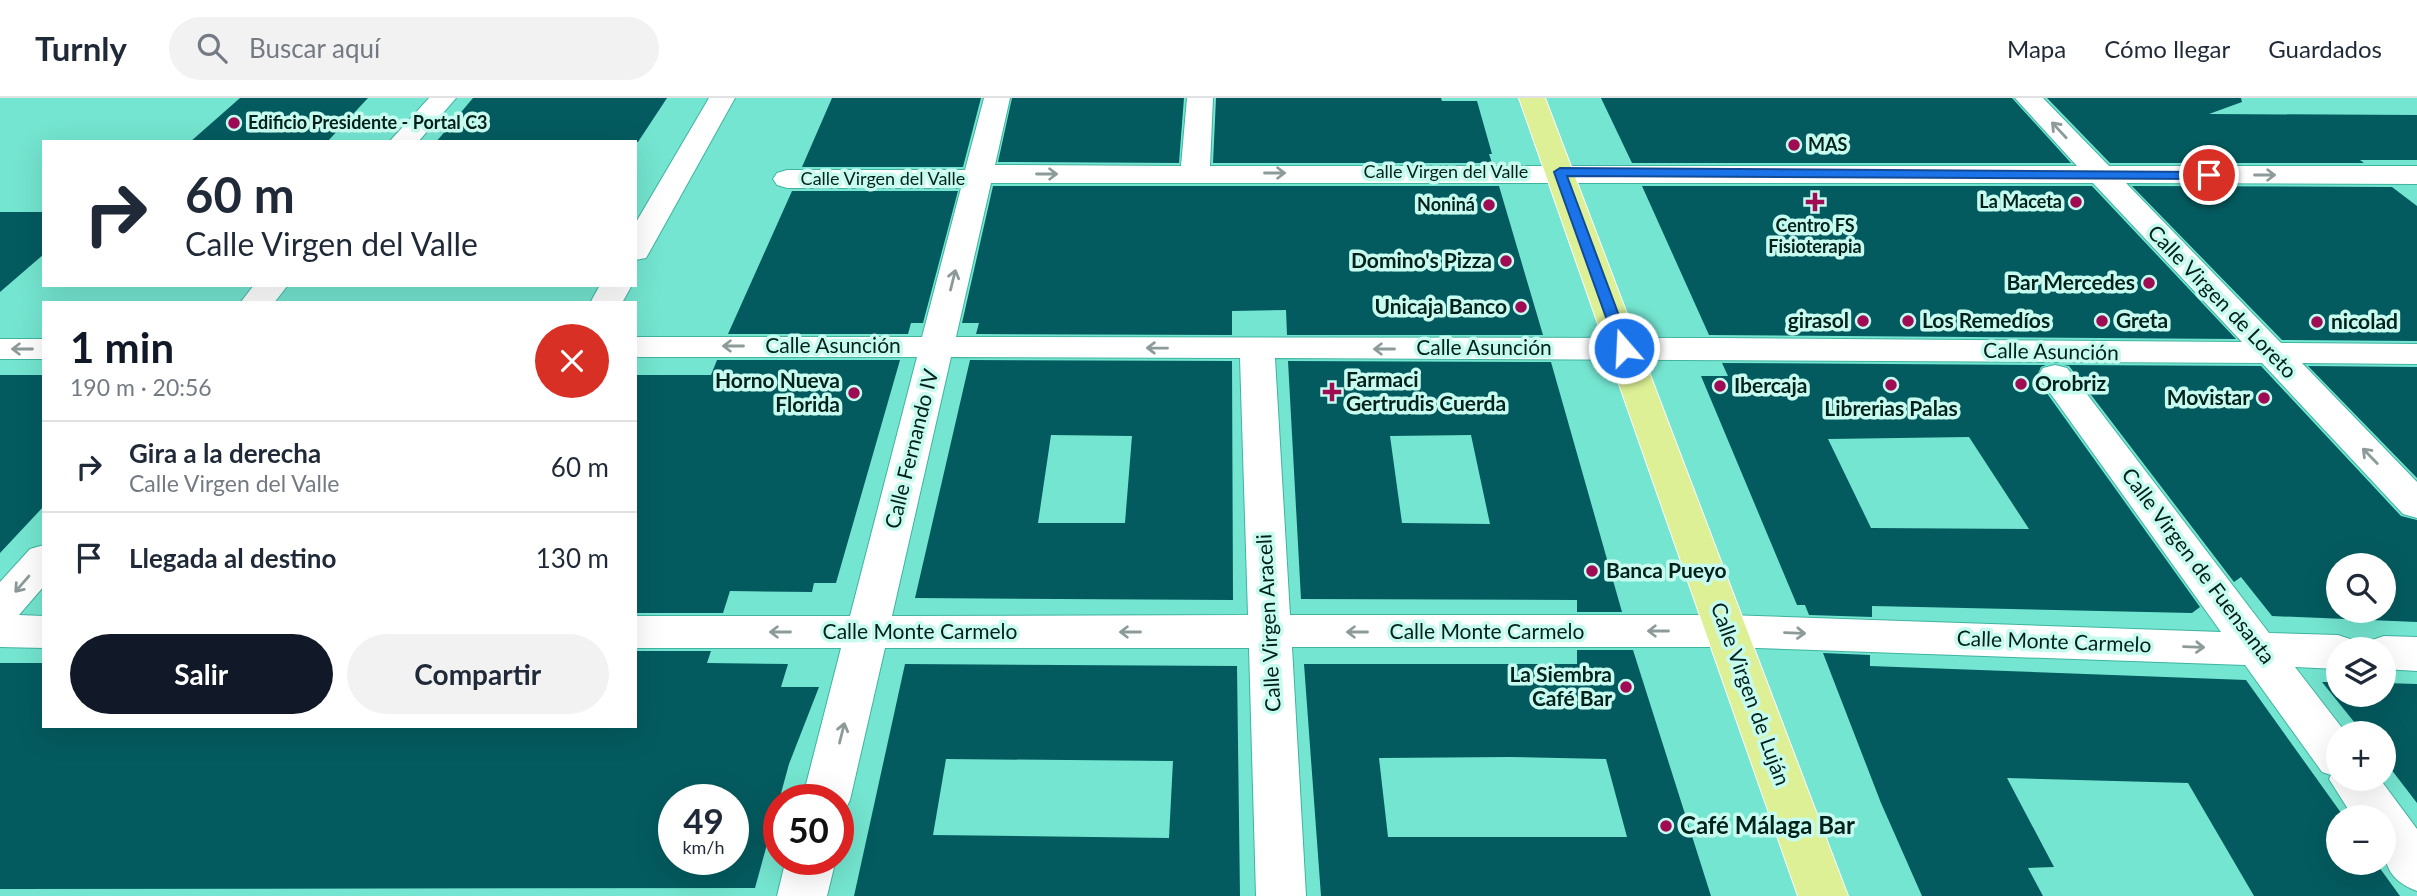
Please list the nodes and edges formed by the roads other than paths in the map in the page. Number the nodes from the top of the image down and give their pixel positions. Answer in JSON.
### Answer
{"nodes":[{"id":1,"x":443,"y":98,"type":"edge"},
{"id":2,"x":722,"y":98,"type":"edge"},
{"id":3,"x":998,"y":98,"type":"edge"},
{"id":4,"x":1200,"y":98,"type":"edge"},
{"id":5,"x":1532,"y":98,"type":"edge"},
{"id":6,"x":2028,"y":98,"type":"edge"},
{"id":7,"x":405,"y":140,"type":"edge"},
{"id":8,"x":1560,"y":172,"type":"junction"},
{"id":9,"x":1195,"y":173,"type":"junction"},
{"id":10,"x":2101,"y":175,"type":"junction"},
{"id":11,"x":2417,"y":175,"type":"edge"},
{"id":12,"x":978,"y":176,"type":"junction"},
{"id":13,"x":787,"y":179,"type":"dead end"},
{"id":14,"x":637,"y":247,"type":"edge"},
{"id":15,"x":270,"y":287,"type":"edge"},
{"id":16,"x":258,"y":301,"type":"edge"},
{"id":17,"x":637,"y":346,"type":"edge"},
{"id":18,"x":937,"y":346,"type":"junction"},
{"id":19,"x":1624,"y":348,"type":"junction"},
{"id":20,"x":0,"y":349,"type":"edge"},
{"id":21,"x":42,"y":349,"type":"edge"},
{"id":22,"x":1257,"y":349,"type":"junction"},
{"id":23,"x":2273,"y":354,"type":"junction"},
{"id":24,"x":2417,"y":354,"type":"edge"},
{"id":25,"x":2055,"y":376,"type":"dead end"},
{"id":26,"x":2417,"y":505,"type":"edge"},
{"id":27,"x":42,"y":561,"type":"edge"},
{"id":28,"x":0,"y":609,"type":"edge"},
{"id":29,"x":0,"y":631,"type":"edge"},
{"id":30,"x":1727,"y":631,"type":"junction"},
{"id":31,"x":42,"y":632,"type":"edge"},
{"id":32,"x":637,"y":632,"type":"edge"},
{"id":33,"x":867,"y":632,"type":"junction"},
{"id":34,"x":1269,"y":632,"type":"junction"},
{"id":35,"x":2260,"y":649,"type":"junction"},
{"id":36,"x":2326,"y":652,"type":"edge"},
{"id":37,"x":2396,"y":653,"type":"edge"},
{"id":38,"x":2417,"y":654,"type":"edge"},
{"id":39,"x":2326,"y":741,"type":"edge"},
{"id":40,"x":830,"y":784,"type":"edge"},
{"id":41,"x":2396,"y":839,"type":"edge"},
{"id":42,"x":2417,"y":869,"type":"edge"},
{"id":43,"x":807,"y":875,"type":"edge"},
{"id":44,"x":802,"y":896,"type":"edge"},
{"id":45,"x":1281,"y":896,"type":"edge"},
{"id":46,"x":1823,"y":896,"type":"edge"}],
"edges":[{"from":1,"to":7,"type":"street"},
{"from":2,"to":14,"type":"street"},
{"from":3,"to":12,"type":"street","name":"Calle Fernando IV"},
{"from":4,"to":9,"type":"street"},
{"from":5,"to":8,"type":"main road","name":"Calle Virgen de Luján"},
{"from":10,"to":6,"type":"street","name":"Calle Virgen de Loreto","one_way":true},
{"from":9,"to":8,"type":"street","name":"Calle Virgen del Valle","one_way":true},
{"from":8,"to":10,"type":"street","name":"Calle Virgen del Valle"},
{"from":8,"to":19,"type":"main road","name":"Calle Virgen de Luján"},
{"from":12,"to":9,"type":"street","name":"Calle Virgen del Valle","one_way":true},
{"from":10,"to":11,"type":"street","name":"Calle Virgen del Valle","one_way":true},
{"from":10,"to":23,"type":"street","name":"Calle Virgen de Loreto"},
{"from":12,"to":13,"type":"street","name":"Calle Virgen del Valle"},
{"from":18,"to":12,"type":"street","name":"Calle Fernando IV","one_way":true},
{"from":15,"to":16,"type":"street"},
{"from":18,"to":17,"type":"street","name":"Calle Asunción","one_way":true},
{"from":22,"to":18,"type":"street","name":"Calle Asunción","one_way":true},
{"from":18,"to":33,"type":"street","name":"Calle Fernando IV"},
{"from":19,"to":22,"type":"street","name":"Calle Asunción","one_way":true},
{"from":19,"to":23,"type":"street","name":"Calle Asunción"},
{"from":19,"to":30,"type":"main road","name":"Calle Virgen de Luján"},
{"from":21,"to":20,"type":"street","one_way":true},
{"from":22,"to":34,"type":"street","name":"Calle Virgen Araceli"},
{"from":23,"to":24,"type":"street","name":"Calle Asunción"},
{"from":26,"to":23,"type":"street","name":"Calle Virgen de Loreto","one_way":true},
{"from":25,"to":35,"type":"street","name":"Calle Virgen de Fuensanta"},
{"from":27,"to":28,"type":"street","one_way":true},
{"from":29,"to":31,"type":"street"},
{"from":30,"to":34,"type":"street","name":"Calle Monte Carmelo","one_way":true},
{"from":30,"to":35,"type":"street","name":"Calle Monte Carmelo","one_way":true},
{"from":30,"to":46,"type":"main road","name":"Calle Virgen de Luján"},
{"from":33,"to":32,"type":"street","name":"Calle Monte Carmelo","one_way":true},
{"from":34,"to":33,"type":"street","name":"Calle Monte Carmelo","one_way":true},
{"from":40,"to":33,"type":"street","name":"Calle Fernando IV","one_way":true},
{"from":34,"to":45,"type":"street","name":"Calle Virgen Araceli"},
{"from":35,"to":36,"type":"street","name":"Calle Monte Carmelo"},
{"from":35,"to":39,"type":"street","name":"Calle Virgen de Fuensanta"},
{"from":37,"to":38,"type":"street"},
{"from":41,"to":42,"type":"street"},
{"from":43,"to":44,"type":"street"}]}
